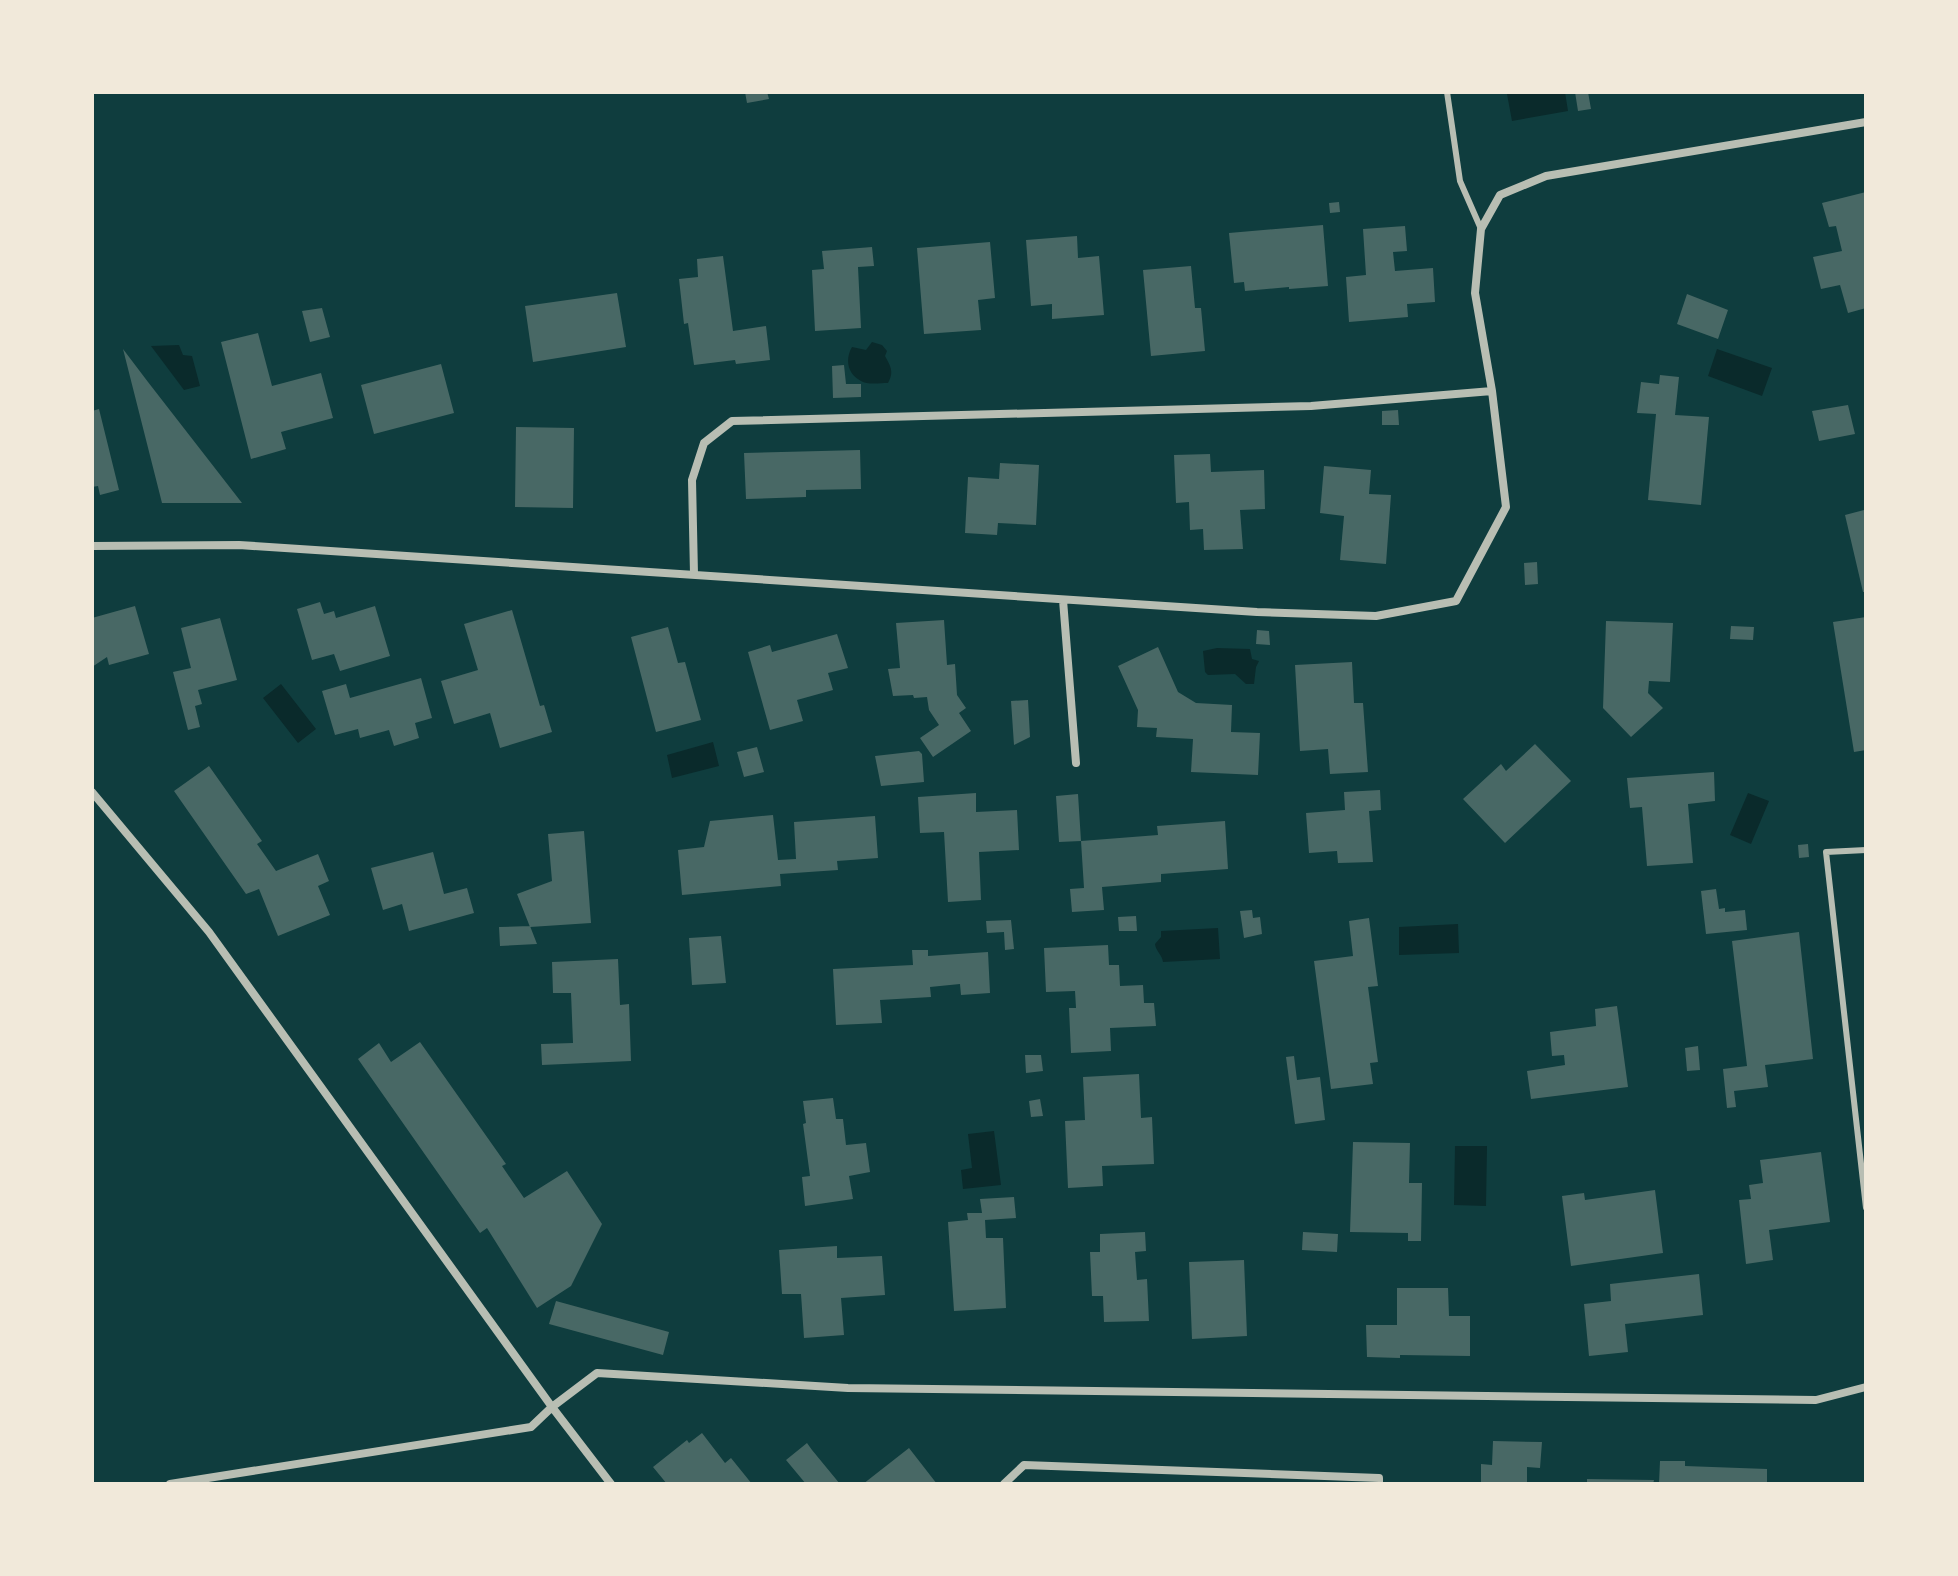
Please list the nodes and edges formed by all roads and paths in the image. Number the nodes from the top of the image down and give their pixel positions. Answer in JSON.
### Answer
{"nodes":[{"id":1,"x":1447,"y":92,"type":"edge"},
{"id":2,"x":1866,"y":122,"type":"edge"},
{"id":3,"x":1481,"y":229,"type":"junction"},
{"id":4,"x":1492,"y":391,"type":"junction"},
{"id":5,"x":92,"y":546,"type":"edge"},
{"id":6,"x":694,"y":574,"type":"junction"},
{"id":7,"x":1063,"y":600,"type":"junction"},
{"id":8,"x":1076,"y":763,"type":"dead end"},
{"id":9,"x":92,"y":792,"type":"edge"},
{"id":10,"x":1866,"y":850,"type":"edge"},
{"id":11,"x":1866,"y":1208,"type":"edge"},
{"id":12,"x":1866,"y":1387,"type":"edge"},
{"id":13,"x":552,"y":1407,"type":"junction"},
{"id":14,"x":170,"y":1484,"type":"edge"},
{"id":15,"x":611,"y":1484,"type":"edge"},
{"id":16,"x":1004,"y":1484,"type":"edge"},
{"id":17,"x":1379,"y":1484,"type":"edge"}],
"edges":[{"from":1,"to":3,"type":"lane"},
{"from":2,"to":3,"type":"street"},
{"from":3,"to":4,"type":"street"},
{"from":4,"to":6,"type":"street"},
{"from":4,"to":7,"type":"street"},
{"from":5,"to":6,"type":"street"},
{"from":6,"to":7,"type":"street"},
{"from":7,"to":8,"type":"street"},
{"from":9,"to":13,"type":"street"},
{"from":10,"to":11,"type":"lane"},
{"from":12,"to":13,"type":"street"},
{"from":13,"to":14,"type":"street"},
{"from":13,"to":15,"type":"street"},
{"from":16,"to":17,"type":"street"}]}
